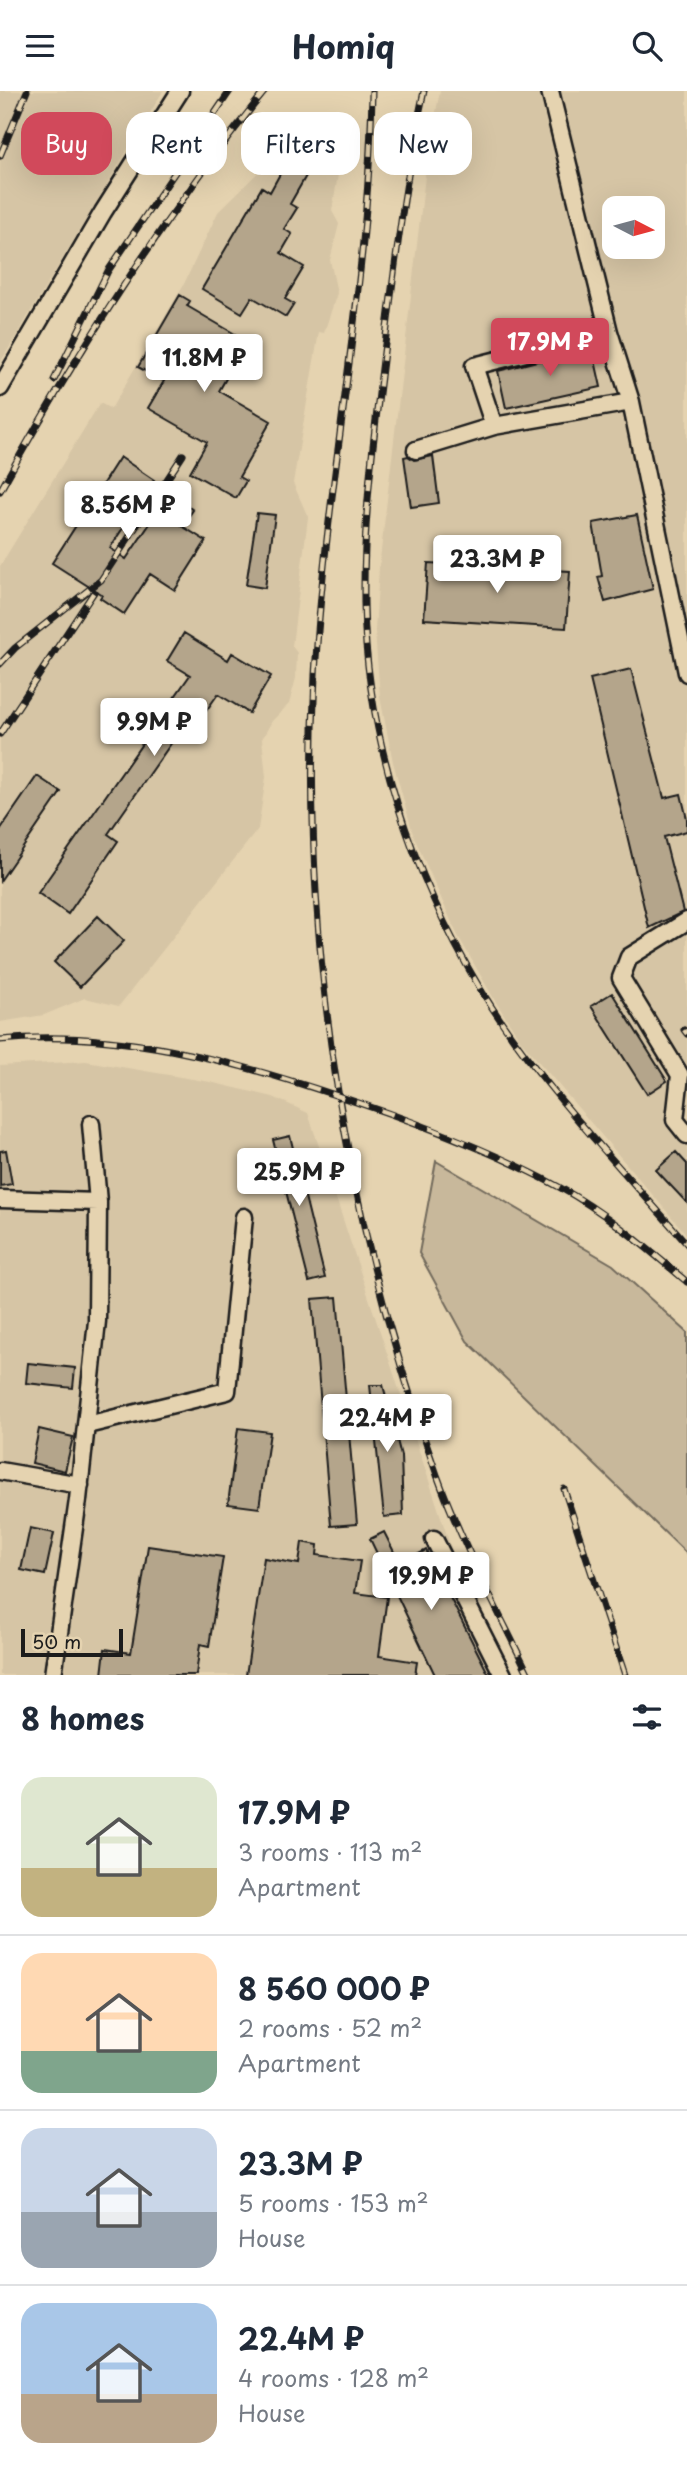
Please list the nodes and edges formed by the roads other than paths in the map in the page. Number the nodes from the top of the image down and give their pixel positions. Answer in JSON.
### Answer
{"nodes":[{"id":1,"x":180,"y":91,"type":"edge"},
{"id":2,"x":550,"y":91,"type":"edge"},
{"id":3,"x":609,"y":332,"type":"junction"},
{"id":4,"x":0,"y":387,"type":"edge"},
{"id":5,"x":631,"y":402,"type":"junction"},
{"id":6,"x":494,"y":426,"type":"junction"},
{"id":7,"x":416,"y":450,"type":"dead end"},
{"id":8,"x":687,"y":673,"type":"edge"},
{"id":9,"x":687,"y":921,"type":"edge"},
{"id":10,"x":91,"y":1124,"type":"dead end"},
{"id":11,"x":687,"y":1135,"type":"edge"},
{"id":12,"x":0,"y":1199,"type":"edge"},
{"id":13,"x":98,"y":1202,"type":"junction"},
{"id":14,"x":244,"y":1217,"type":"dead end"},
{"id":15,"x":87,"y":1425,"type":"junction"},
{"id":16,"x":0,"y":1471,"type":"edge"},
{"id":17,"x":80,"y":1485,"type":"junction"},
{"id":18,"x":434,"y":1539,"type":"dead end"},
{"id":19,"x":53,"y":1675,"type":"edge"},
{"id":20,"x":503,"y":1675,"type":"edge"}],
"edges":[{"from":1,"to":4,"type":"street"},
{"from":2,"to":3,"type":"street"},
{"from":3,"to":5,"type":"street"},
{"from":3,"to":6,"type":"street"},
{"from":5,"to":6,"type":"street"},
{"from":5,"to":8,"type":"street"},
{"from":6,"to":7,"type":"street"},
{"from":9,"to":11,"type":"street"},
{"from":10,"to":13,"type":"street"},
{"from":12,"to":13,"type":"street"},
{"from":13,"to":15,"type":"street"},
{"from":14,"to":15,"type":"street"},
{"from":15,"to":17,"type":"street"},
{"from":16,"to":17,"type":"street"},
{"from":17,"to":19,"type":"street"},
{"from":18,"to":20,"type":"street"}]}
